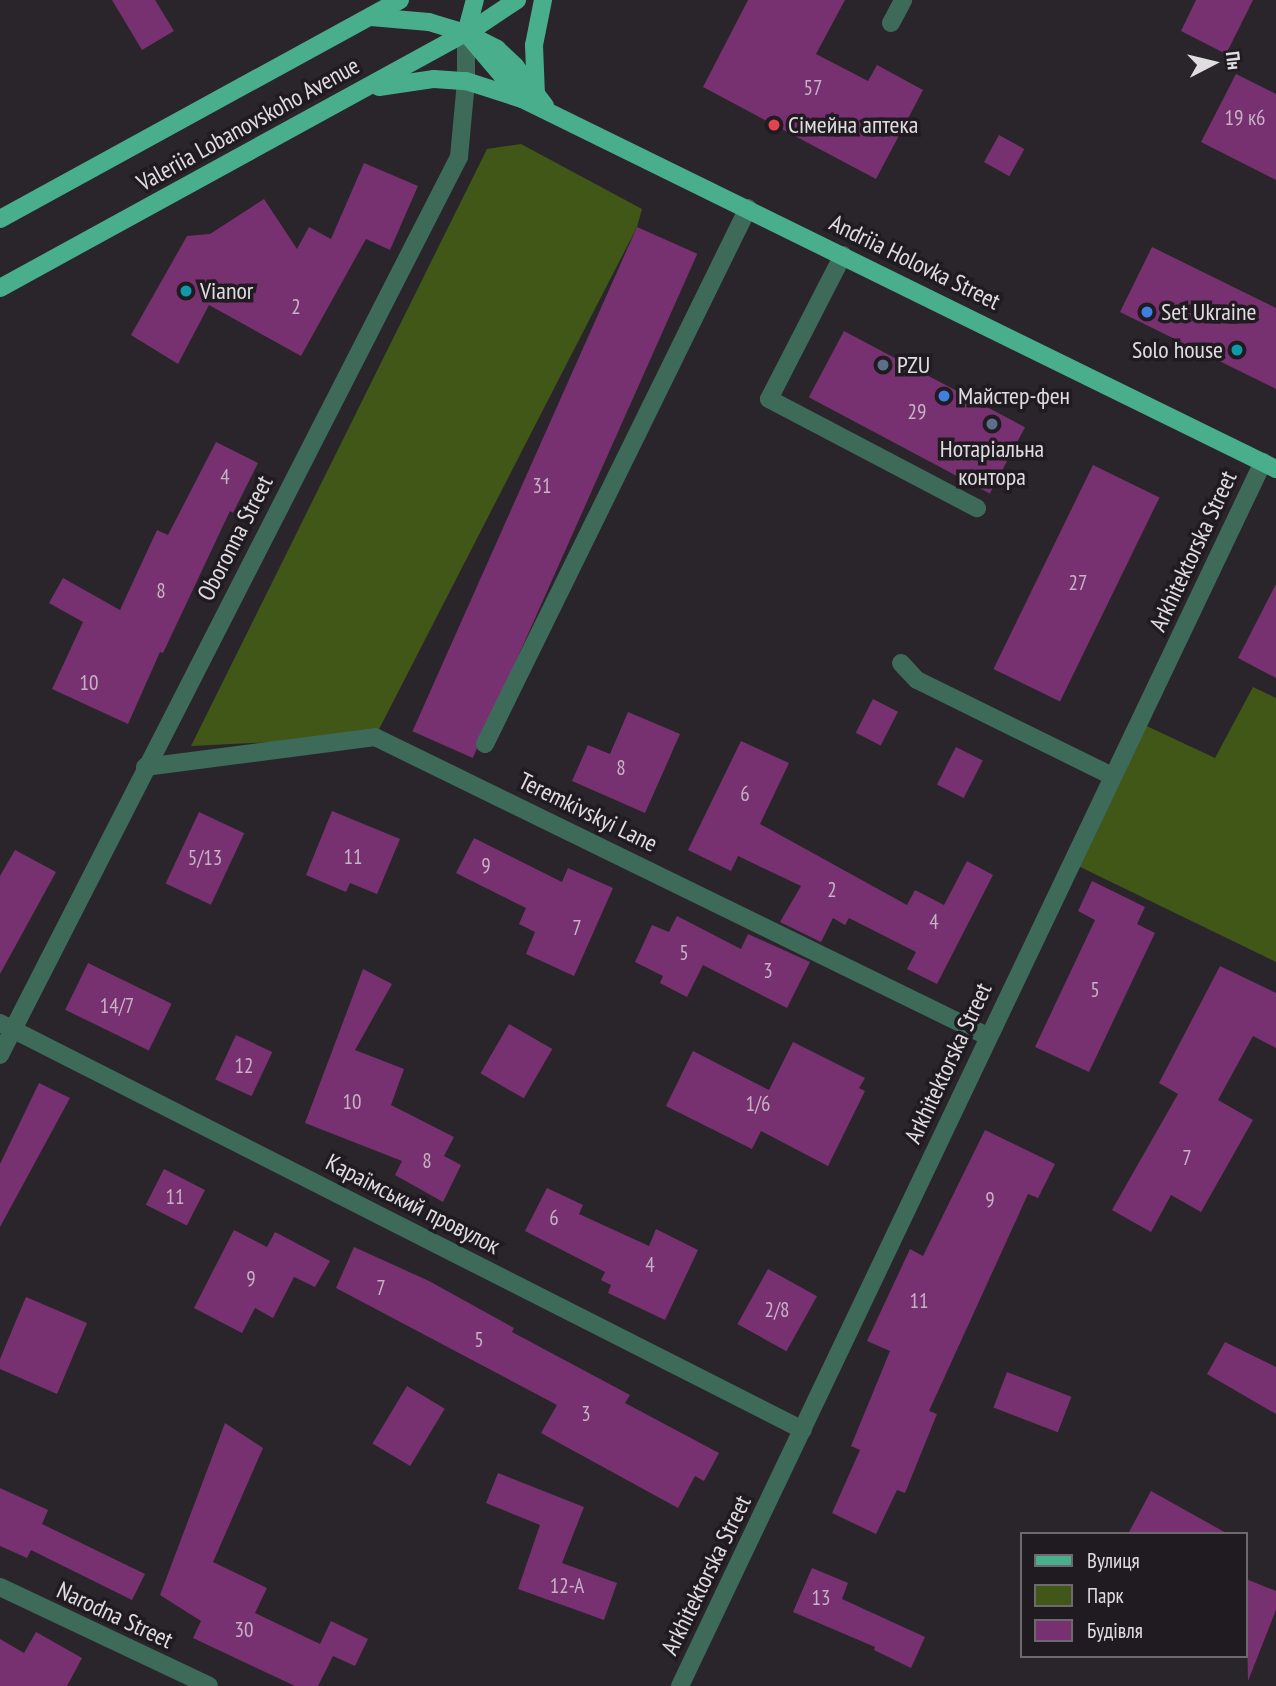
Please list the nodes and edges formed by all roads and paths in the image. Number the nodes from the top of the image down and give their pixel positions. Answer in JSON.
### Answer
{"nodes":[{"id":1,"x":400,"y":0,"type":"edge"},
{"id":2,"x":475,"y":0,"type":"edge"},
{"id":3,"x":517,"y":0,"type":"edge"},
{"id":4,"x":543,"y":0,"type":"edge"},
{"id":5,"x":903,"y":0,"type":"edge"},
{"id":6,"x":371,"y":17,"type":"junction"},
{"id":7,"x":891,"y":23,"type":"dead end"},
{"id":8,"x":466,"y":33,"type":"junction"},
{"id":9,"x":466,"y":81,"type":"junction"},
{"id":10,"x":352,"y":95,"type":"junction"},
{"id":11,"x":535,"y":101,"type":"junction"},
{"id":12,"x":748,"y":208,"type":"junction"},
{"id":13,"x":0,"y":219,"type":"edge"},
{"id":14,"x":843,"y":254,"type":"junction"},
{"id":15,"x":0,"y":288,"type":"edge"},
{"id":16,"x":1269,"y":465,"type":"edge"},
{"id":17,"x":977,"y":508,"type":"dead end"},
{"id":18,"x":901,"y":663,"type":"dead end"},
{"id":19,"x":485,"y":744,"type":"dead end"},
{"id":20,"x":145,"y":767,"type":"junction"},
{"id":21,"x":1112,"y":776,"type":"junction"},
{"id":22,"x":6,"y":1027,"type":"edge"},
{"id":23,"x":987,"y":1036,"type":"junction"},
{"id":24,"x":0,"y":1055,"type":"edge"},
{"id":25,"x":803,"y":1430,"type":"junction"},
{"id":26,"x":0,"y":1587,"type":"edge"},
{"id":27,"x":209,"y":1686,"type":"edge"},
{"id":28,"x":680,"y":1686,"type":"edge"}],
"edges":[{"from":1,"to":6,"type":"main road","name":"Valeriia Lobanovskoho Avenue"},
{"from":2,"to":8,"type":"main road"},
{"from":3,"to":8,"type":"main road","name":"Valeriia Lobanovskoho Avenue"},
{"from":4,"to":11,"type":"main road"},
{"from":5,"to":7,"type":"street"},
{"from":6,"to":8,"type":"main road"},
{"from":6,"to":13,"type":"main road","name":"Valeriia Lobanovskoho Avenue"},
{"from":8,"to":9,"type":"street","name":"Oboronna Street"},
{"from":8,"to":10,"type":"main road","name":"Valeriia Lobanovskoho Avenue"},
{"from":8,"to":11,"type":"main road"},
{"from":9,"to":10,"type":"main road","name":"Andriia Holovka Street"},
{"from":9,"to":11,"type":"main road","name":"Andriia Holovka Street"},
{"from":9,"to":20,"type":"street","name":"Oboronna Street"},
{"from":10,"to":15,"type":"main road","name":"Valeriia Lobanovskoho Avenue"},
{"from":11,"to":12,"type":"main road","name":"Andriia Holovka Street"},
{"from":12,"to":14,"type":"main road","name":"Andriia Holovka Street"},
{"from":12,"to":19,"type":"street"},
{"from":14,"to":16,"type":"main road","name":"Andriia Holovka Street"},
{"from":14,"to":17,"type":"street"},
{"from":16,"to":21,"type":"street","name":"Arkhitektorska Street"},
{"from":18,"to":21,"type":"street"},
{"from":20,"to":22,"type":"street","name":"Oboronna Street"},
{"from":20,"to":23,"type":"street","name":"Teremkivskyi Lane"},
{"from":21,"to":23,"type":"street","name":"Arkhitektorska Street"},
{"from":22,"to":24,"type":"street","name":"Oboronna Street"},
{"from":22,"to":25,"type":"street","name":"Караїмський провулок"},
{"from":23,"to":25,"type":"street","name":"Arkhitektorska Street"},
{"from":25,"to":28,"type":"street","name":"Arkhitektorska Street"},
{"from":26,"to":27,"type":"street","name":"Narodna Street"}]}
